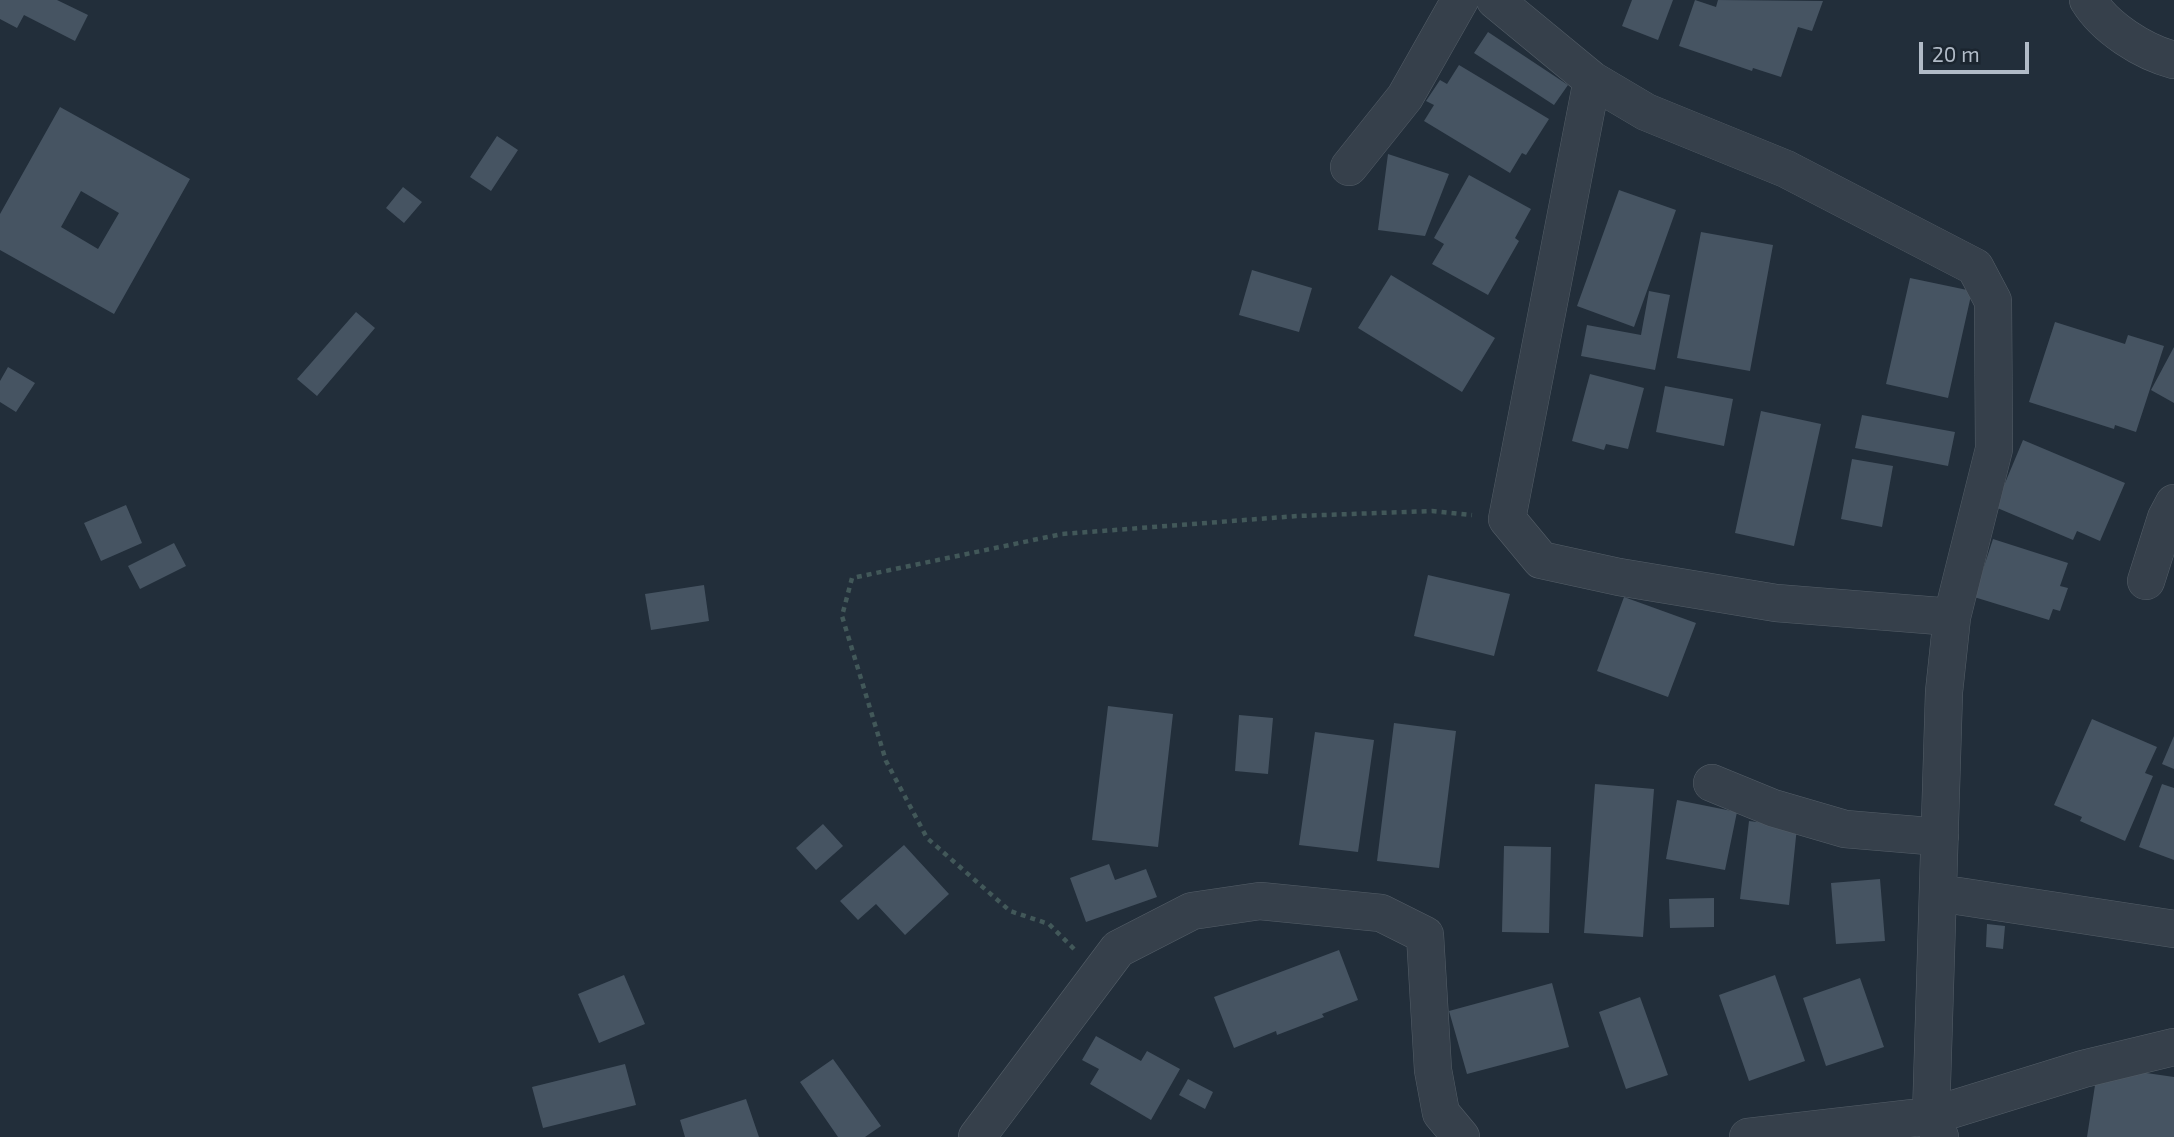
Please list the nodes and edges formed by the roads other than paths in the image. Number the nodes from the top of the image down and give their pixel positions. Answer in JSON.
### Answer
{"nodes":[{"id":1,"x":1460,"y":0,"type":"edge"},
{"id":2,"x":1495,"y":0,"type":"edge"},
{"id":3,"x":2088,"y":0,"type":"edge"},
{"id":4,"x":2174,"y":60,"type":"edge"},
{"id":5,"x":1592,"y":80,"type":"junction"},
{"id":6,"x":1349,"y":167,"type":"dead end"},
{"id":7,"x":2174,"y":503,"type":"edge"},
{"id":8,"x":2146,"y":581,"type":"dead end"},
{"id":9,"x":1952,"y":617,"type":"junction"},
{"id":10,"x":1712,"y":783,"type":"dead end"},
{"id":11,"x":1940,"y":837,"type":"junction"},
{"id":12,"x":1938,"y":893,"type":"junction"},
{"id":13,"x":2174,"y":929,"type":"edge"},
{"id":14,"x":2174,"y":1047,"type":"edge"},
{"id":15,"x":1935,"y":1127,"type":"edge"},
{"id":16,"x":977,"y":1137,"type":"edge"},
{"id":17,"x":1461,"y":1137,"type":"edge"},
{"id":18,"x":1748,"y":1137,"type":"edge"}],
"edges":[{"from":1,"to":6,"type":"street"},
{"from":2,"to":5,"type":"street"},
{"from":3,"to":4,"type":"street"},
{"from":5,"to":9,"type":"street"},
{"from":5,"to":9,"type":"street"},
{"from":7,"to":8,"type":"street"},
{"from":9,"to":11,"type":"street"},
{"from":10,"to":11,"type":"street"},
{"from":11,"to":12,"type":"street"},
{"from":12,"to":13,"type":"street"},
{"from":12,"to":15,"type":"street"},
{"from":14,"to":15,"type":"street"},
{"from":15,"to":18,"type":"street"},
{"from":16,"to":17,"type":"street"}]}
